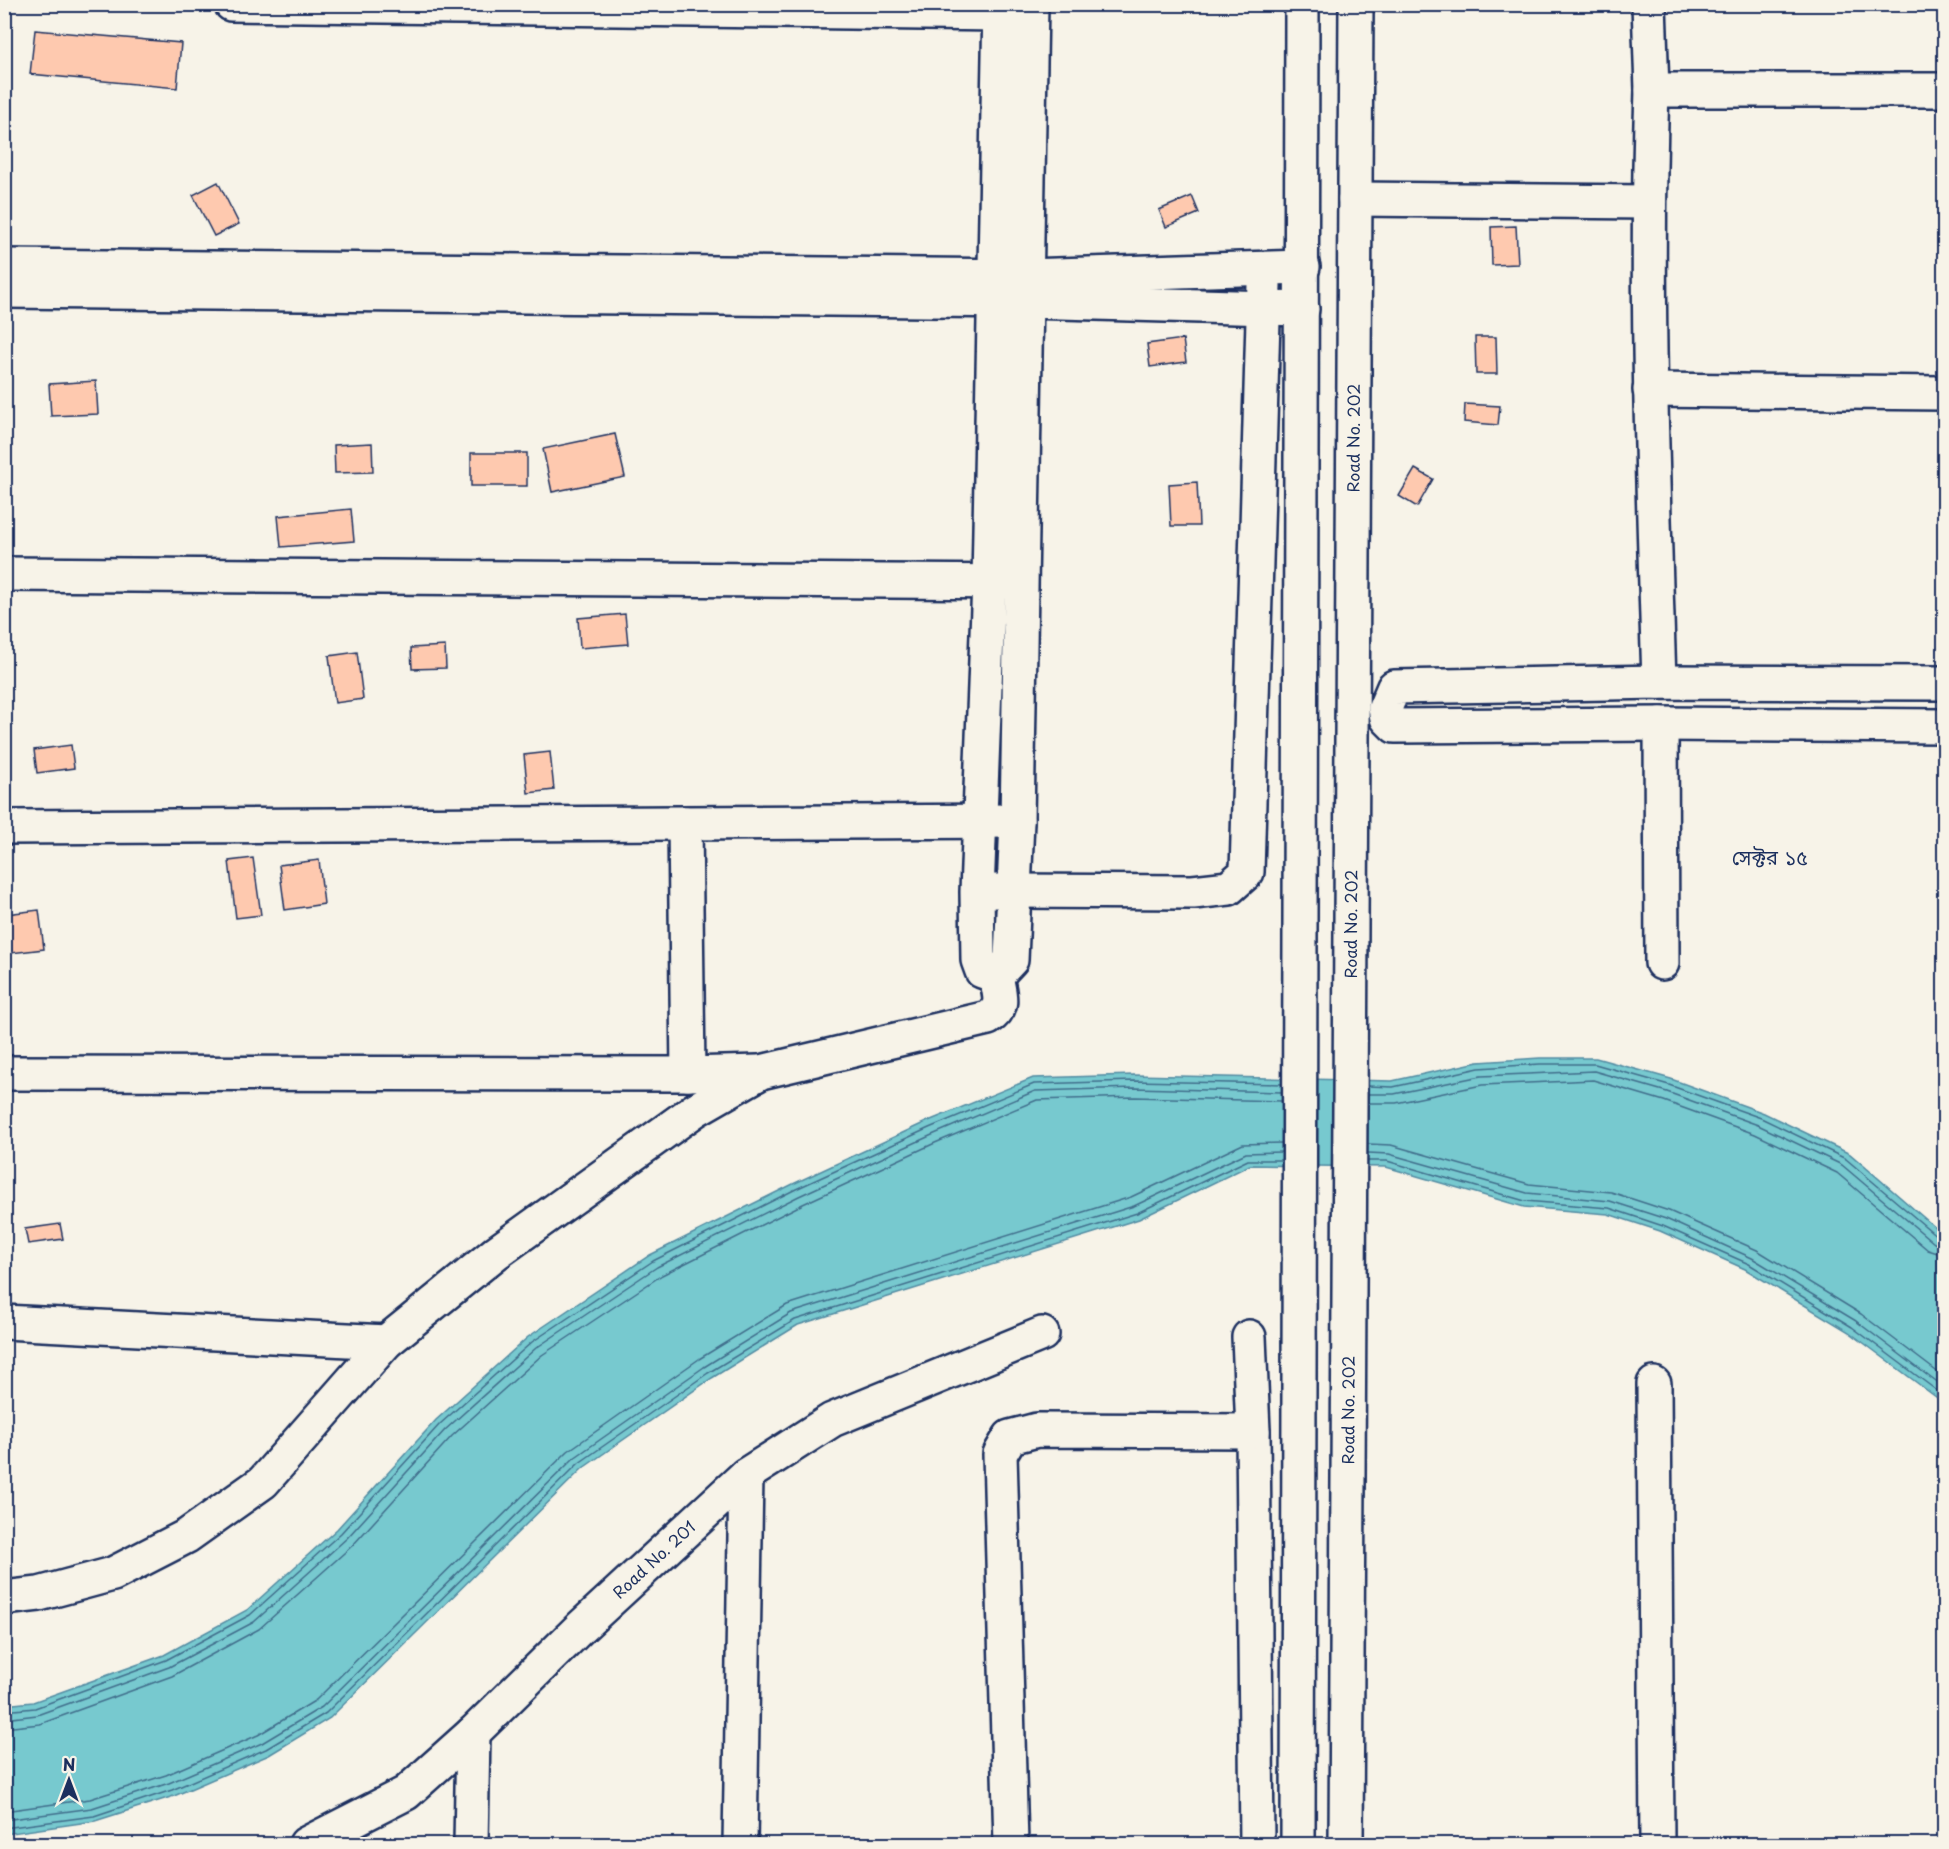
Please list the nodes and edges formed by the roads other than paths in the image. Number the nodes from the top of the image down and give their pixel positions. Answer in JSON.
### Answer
{"nodes":[{"id":1,"x":231,"y":4,"type":"edge"},
{"id":2,"x":1031,"y":4,"type":"edge"},
{"id":3,"x":1302,"y":4,"type":"edge"},
{"id":4,"x":1356,"y":4,"type":"edge"},
{"id":5,"x":1649,"y":4,"type":"edge"},
{"id":6,"x":1000,"y":9,"type":"edge"},
{"id":7,"x":1652,"y":90,"type":"junction"},
{"id":8,"x":1944,"y":90,"type":"edge"},
{"id":9,"x":1355,"y":198,"type":"junction"},
{"id":10,"x":1648,"y":202,"type":"junction"},
{"id":11,"x":4,"y":266,"type":"edge"},
{"id":12,"x":1303,"y":267,"type":"junction"},
{"id":13,"x":1265,"y":268,"type":"junction"},
{"id":14,"x":1010,"y":288,"type":"junction"},
{"id":15,"x":4,"y":291,"type":"edge"},
{"id":16,"x":1264,"y":307,"type":"junction"},
{"id":17,"x":1302,"y":309,"type":"junction"},
{"id":18,"x":1650,"y":390,"type":"junction"},
{"id":19,"x":1944,"y":393,"type":"edge"},
{"id":20,"x":4,"y":574,"type":"edge"},
{"id":21,"x":1005,"y":582,"type":"junction"},
{"id":22,"x":1659,"y":682,"type":"junction"},
{"id":23,"x":1944,"y":683,"type":"edge"},
{"id":24,"x":1661,"y":724,"type":"junction"},
{"id":25,"x":1944,"y":726,"type":"edge"},
{"id":26,"x":981,"y":821,"type":"junction"},
{"id":27,"x":1017,"y":821,"type":"junction"},
{"id":28,"x":685,"y":823,"type":"junction"},
{"id":29,"x":4,"y":827,"type":"edge"},
{"id":30,"x":1014,"y":890,"type":"junction"},
{"id":31,"x":977,"y":892,"type":"junction"},
{"id":32,"x":1662,"y":963,"type":"dead end"},
{"id":33,"x":996,"y":976,"type":"junction"},
{"id":34,"x":761,"y":1072,"type":"junction"},
{"id":35,"x":4,"y":1073,"type":"edge"},
{"id":36,"x":688,"y":1074,"type":"junction"},
{"id":37,"x":4,"y":1322,"type":"edge"},
{"id":38,"x":1042,"y":1334,"type":"dead end"},
{"id":39,"x":1249,"y":1337,"type":"dead end"},
{"id":40,"x":386,"y":1342,"type":"junction"},
{"id":41,"x":1654,"y":1384,"type":"dead end"},
{"id":42,"x":1253,"y":1431,"type":"junction"},
{"id":43,"x":746,"y":1475,"type":"junction"},
{"id":44,"x":4,"y":1598,"type":"edge"},
{"id":45,"x":473,"y":1733,"type":"junction"},
{"id":46,"x":306,"y":1845,"type":"edge"},
{"id":47,"x":471,"y":1845,"type":"edge"},
{"id":48,"x":740,"y":1845,"type":"edge"},
{"id":49,"x":1011,"y":1845,"type":"edge"},
{"id":50,"x":1257,"y":1845,"type":"edge"},
{"id":51,"x":1298,"y":1845,"type":"edge"},
{"id":52,"x":1346,"y":1845,"type":"edge"},
{"id":53,"x":1657,"y":1845,"type":"edge"}],
"edges":[{"from":1,"to":6,"type":"street"},
{"from":2,"to":14,"type":"street"},
{"from":3,"to":12,"type":"street"},
{"from":4,"to":9,"type":"street","name":"Road No. 202"},
{"from":5,"to":7,"type":"street"},
{"from":6,"to":14,"type":"street"},
{"from":7,"to":8,"type":"street"},
{"from":7,"to":10,"type":"street"},
{"from":9,"to":10,"type":"street"},
{"from":9,"to":52,"type":"street","name":"Road No. 202"},
{"from":10,"to":18,"type":"street"},
{"from":11,"to":14,"type":"street"},
{"from":12,"to":13,"type":"street"},
{"from":12,"to":17,"type":"street"},
{"from":13,"to":14,"type":"street"},
{"from":13,"to":16,"type":"street"},
{"from":14,"to":15,"type":"street"},
{"from":14,"to":16,"type":"street"},
{"from":14,"to":21,"type":"street"},
{"from":16,"to":17,"type":"street"},
{"from":16,"to":30,"type":"street"},
{"from":17,"to":51,"type":"street"},
{"from":18,"to":19,"type":"street"},
{"from":18,"to":22,"type":"street"},
{"from":20,"to":21,"type":"street"},
{"from":21,"to":26,"type":"street"},
{"from":21,"to":27,"type":"street"},
{"from":22,"to":23,"type":"street"},
{"from":22,"to":24,"type":"street"},
{"from":24,"to":25,"type":"street"},
{"from":24,"to":32,"type":"street"},
{"from":26,"to":27,"type":"street"},
{"from":26,"to":28,"type":"street"},
{"from":26,"to":31,"type":"street"},
{"from":27,"to":30,"type":"street"},
{"from":28,"to":29,"type":"street"},
{"from":28,"to":36,"type":"street"},
{"from":30,"to":31,"type":"street"},
{"from":30,"to":33,"type":"street"},
{"from":31,"to":33,"type":"street"},
{"from":33,"to":34,"type":"street"},
{"from":34,"to":36,"type":"street"},
{"from":34,"to":40,"type":"street"},
{"from":35,"to":36,"type":"street"},
{"from":37,"to":40,"type":"street"},
{"from":38,"to":43,"type":"street","name":"Road No. 201"},
{"from":39,"to":42,"type":"street"},
{"from":40,"to":44,"type":"street"},
{"from":41,"to":53,"type":"street"},
{"from":42,"to":49,"type":"street"},
{"from":42,"to":50,"type":"street"},
{"from":43,"to":45,"type":"street","name":"Road No. 201"},
{"from":43,"to":48,"type":"street"},
{"from":45,"to":46,"type":"street","name":"Road No. 201"},
{"from":45,"to":47,"type":"street"}]}
